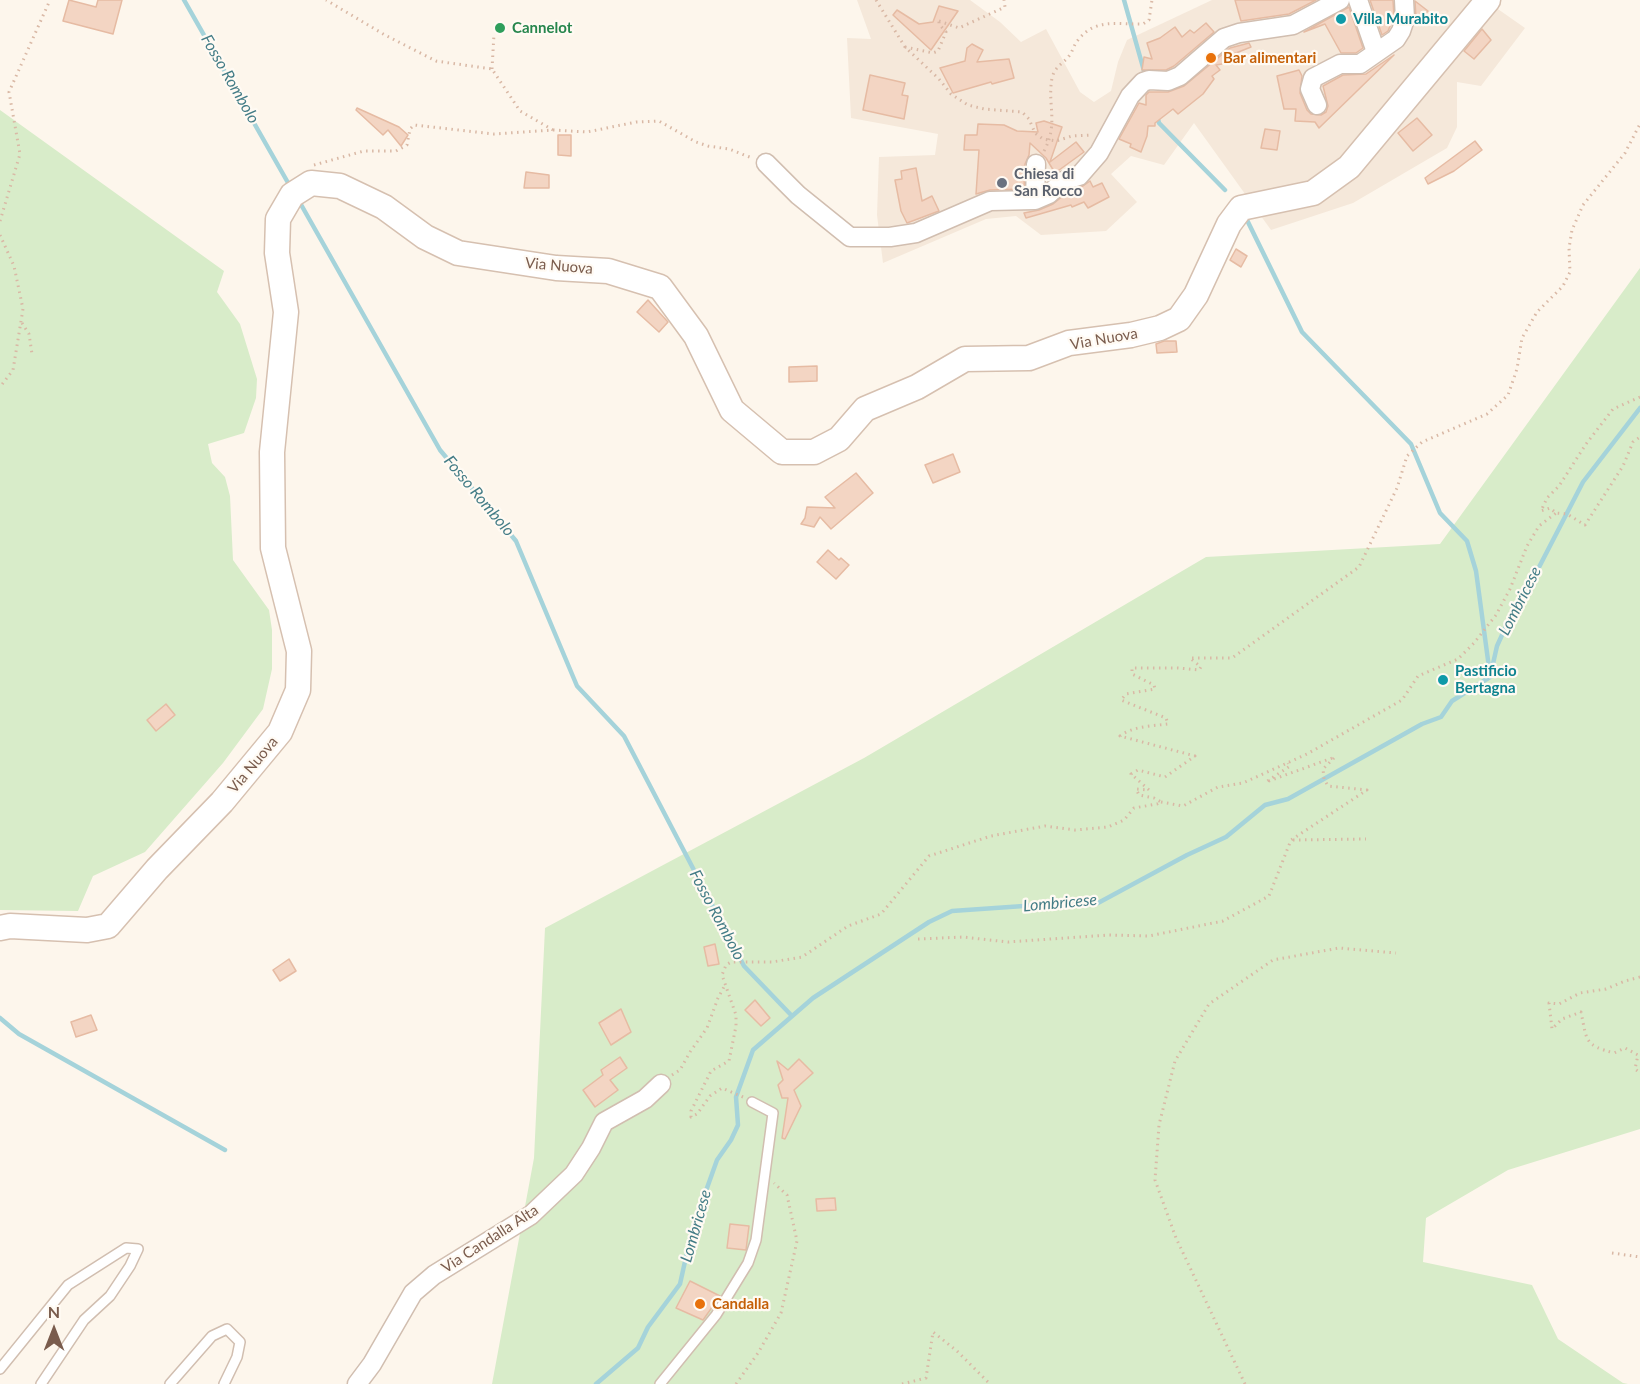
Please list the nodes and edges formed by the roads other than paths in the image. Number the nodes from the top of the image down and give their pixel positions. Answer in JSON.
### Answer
{"nodes":[{"id":1,"x":1338,"y":0,"type":"edge"},
{"id":2,"x":1358,"y":0,"type":"edge"},
{"id":3,"x":1404,"y":0,"type":"edge"},
{"id":4,"x":1488,"y":0,"type":"edge"},
{"id":5,"x":1376,"y":52,"type":"junction"},
{"id":6,"x":1317,"y":105,"type":"dead end"},
{"id":7,"x":766,"y":163,"type":"road end"},
{"id":8,"x":1036,"y":164,"type":"dead end"},
{"id":9,"x":1035,"y":200,"type":"junction"},
{"id":10,"x":0,"y":928,"type":"edge"},
{"id":11,"x":661,"y":1084,"type":"road end"},
{"id":12,"x":752,"y":1102,"type":"dead end"},
{"id":13,"x":0,"y":1369,"type":"edge"},
{"id":14,"x":41,"y":1384,"type":"edge"},
{"id":15,"x":170,"y":1384,"type":"edge"},
{"id":16,"x":224,"y":1384,"type":"edge"},
{"id":17,"x":357,"y":1384,"type":"edge"},
{"id":18,"x":660,"y":1384,"type":"edge"}],
"edges":[{"from":1,"to":9,"type":"street"},
{"from":2,"to":5,"type":"street"},
{"from":3,"to":5,"type":"street"},
{"from":4,"to":10,"type":"street","name":"Via Nuova"},
{"from":5,"to":6,"type":"street"},
{"from":7,"to":9,"type":"street"},
{"from":8,"to":9,"type":"street"},
{"from":11,"to":17,"type":"street","name":"Via Candalla Alta"},
{"from":12,"to":18,"type":"lane"},
{"from":13,"to":14,"type":"lane"},
{"from":15,"to":16,"type":"lane"}]}
